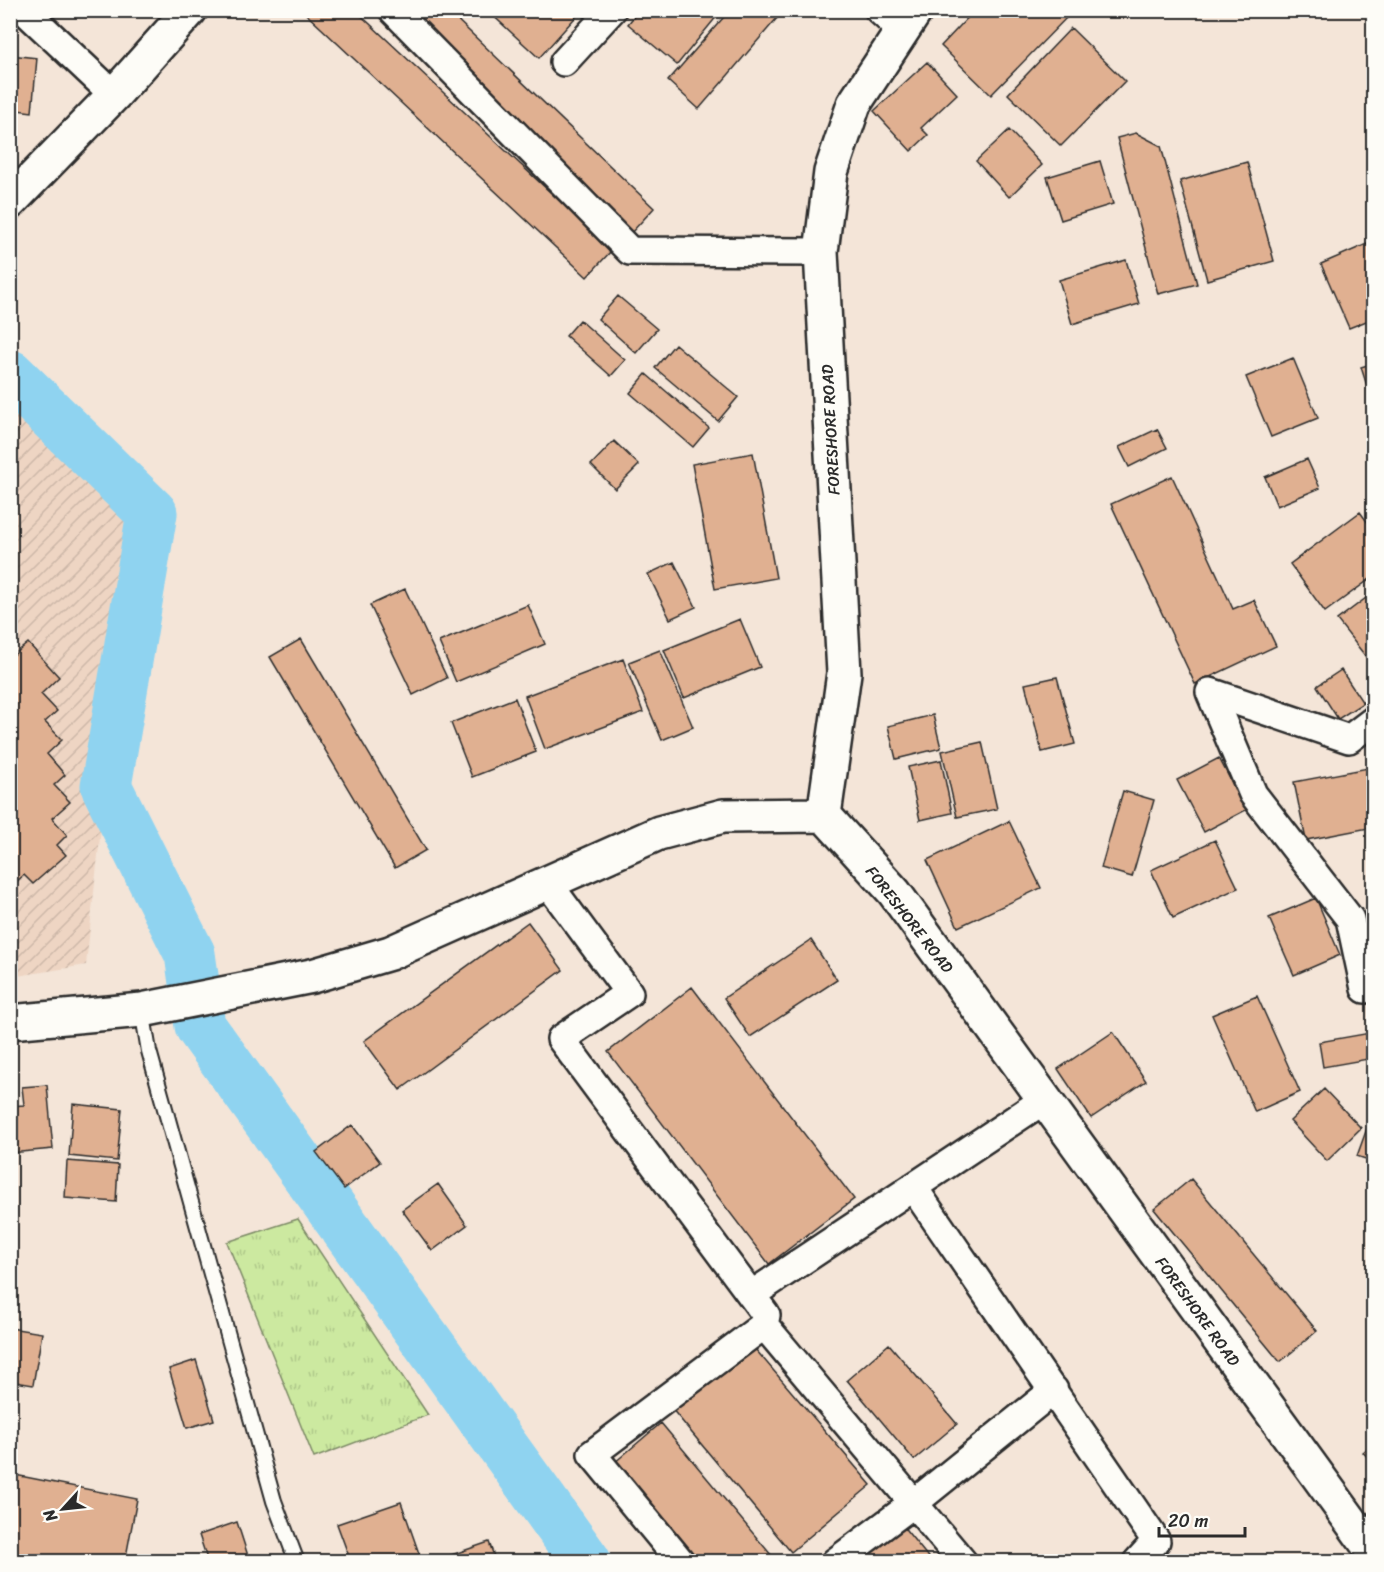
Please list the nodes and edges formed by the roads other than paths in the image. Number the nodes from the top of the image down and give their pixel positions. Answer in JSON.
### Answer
{"nodes":[{"id":1,"x":24,"y":10,"type":"edge"},
{"id":2,"x":190,"y":10,"type":"edge"},
{"id":3,"x":393,"y":10,"type":"edge"},
{"id":4,"x":612,"y":10,"type":"edge"},
{"id":5,"x":899,"y":17,"type":"edge"},
{"id":6,"x":564,"y":62,"type":"dead end"},
{"id":7,"x":114,"y":95,"type":"junction"},
{"id":8,"x":10,"y":202,"type":"edge"},
{"id":9,"x":821,"y":252,"type":"junction"},
{"id":10,"x":1374,"y":720,"type":"edge"},
{"id":11,"x":824,"y":815,"type":"junction"},
{"id":12,"x":547,"y":882,"type":"junction"},
{"id":13,"x":1365,"y":989,"type":"dead end"},
{"id":14,"x":155,"y":1008,"type":"junction"},
{"id":15,"x":10,"y":1022,"type":"edge"},
{"id":16,"x":1044,"y":1100,"type":"junction"},
{"id":17,"x":913,"y":1187,"type":"junction"},
{"id":18,"x":751,"y":1295,"type":"junction"},
{"id":19,"x":764,"y":1325,"type":"junction"},
{"id":20,"x":1054,"y":1390,"type":"junction"},
{"id":21,"x":914,"y":1503,"type":"junction"},
{"id":22,"x":1374,"y":1553,"type":"edge"},
{"id":23,"x":297,"y":1562,"type":"edge"},
{"id":24,"x":681,"y":1562,"type":"edge"},
{"id":25,"x":835,"y":1562,"type":"edge"},
{"id":26,"x":963,"y":1562,"type":"edge"},
{"id":27,"x":1137,"y":1562,"type":"edge"}],
"edges":[{"from":1,"to":7,"type":"street"},
{"from":2,"to":7,"type":"main road"},
{"from":3,"to":9,"type":"street"},
{"from":4,"to":6,"type":"street"},
{"from":5,"to":9,"type":"main road","name":"FORESHORE ROAD"},
{"from":7,"to":8,"type":"main road"},
{"from":9,"to":11,"type":"main road","name":"FORESHORE ROAD"},
{"from":10,"to":13,"type":"street"},
{"from":11,"to":12,"type":"main road"},
{"from":11,"to":16,"type":"main road","name":"FORESHORE ROAD"},
{"from":12,"to":14,"type":"main road"},
{"from":12,"to":18,"type":"street"},
{"from":14,"to":15,"type":"main road"},
{"from":14,"to":23,"type":"lane"},
{"from":16,"to":17,"type":"street"},
{"from":16,"to":22,"type":"main road","name":"FORESHORE ROAD"},
{"from":17,"to":18,"type":"street"},
{"from":17,"to":20,"type":"street"},
{"from":18,"to":19,"type":"street"},
{"from":19,"to":21,"type":"street"},
{"from":19,"to":24,"type":"street"},
{"from":20,"to":21,"type":"street"},
{"from":20,"to":27,"type":"street"},
{"from":21,"to":25,"type":"street"},
{"from":21,"to":26,"type":"street"}]}
